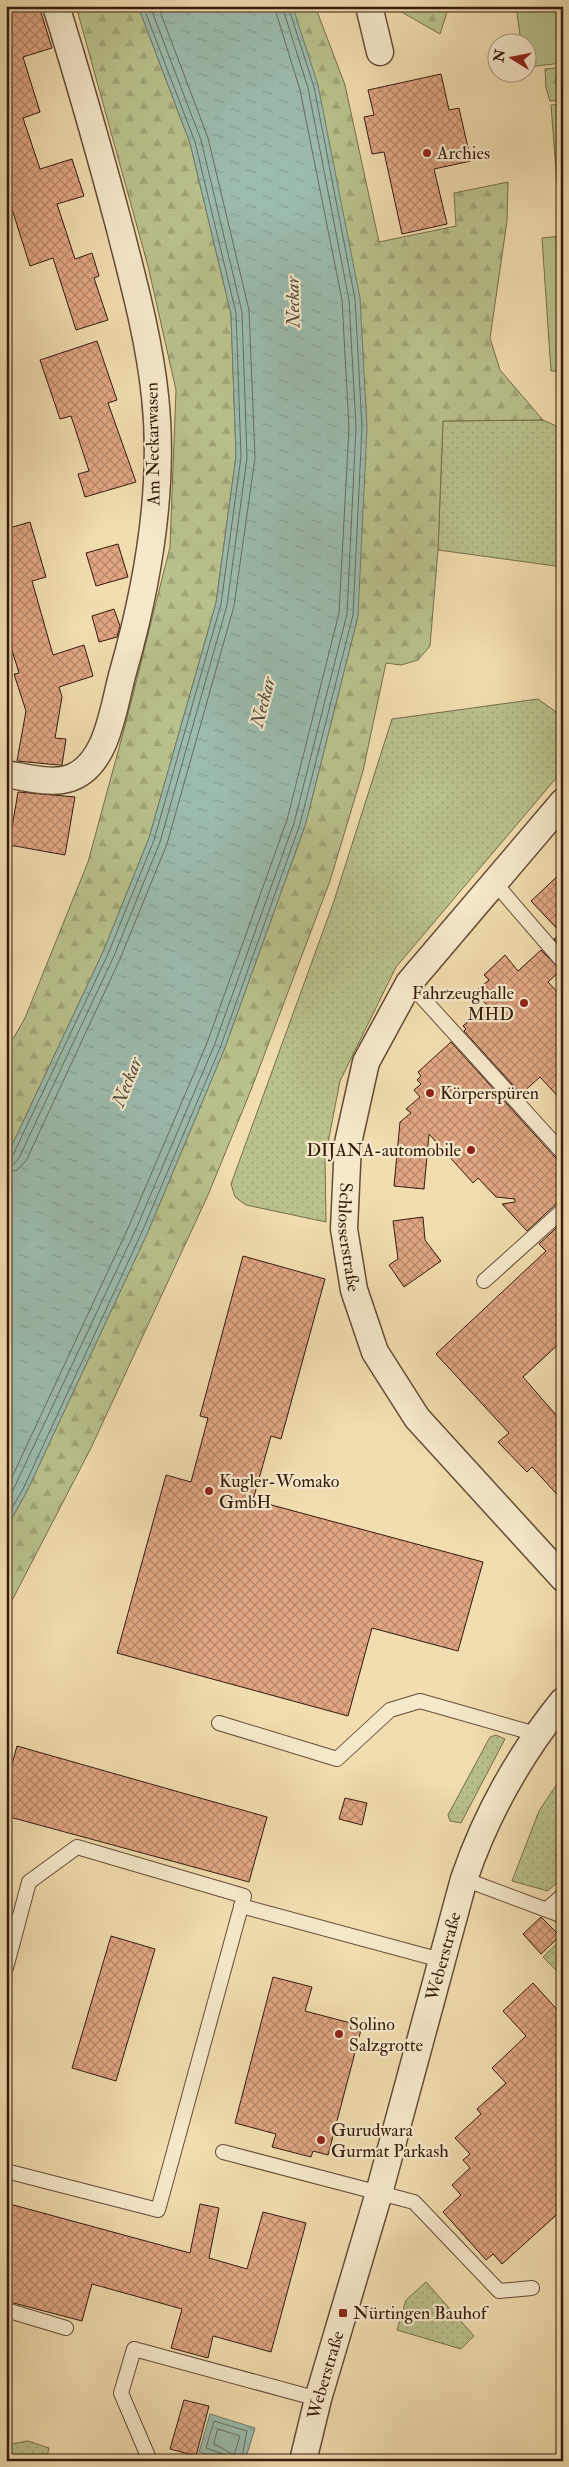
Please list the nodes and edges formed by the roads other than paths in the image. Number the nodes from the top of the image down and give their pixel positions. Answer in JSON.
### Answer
{"nodes":[{"id":1,"x":56,"y":6,"type":"edge"},
{"id":2,"x":369,"y":6,"type":"edge"},
{"id":3,"x":380,"y":52,"type":"dead end"},
{"id":4,"x":6,"y":774,"type":"edge"},
{"id":5,"x":563,"y":802,"type":"edge"},
{"id":6,"x":494,"y":882,"type":"junction"},
{"id":7,"x":563,"y":962,"type":"edge"},
{"id":8,"x":409,"y":983,"type":"junction"},
{"id":9,"x":563,"y":1154,"type":"edge"},
{"id":10,"x":563,"y":1210,"type":"edge"},
{"id":11,"x":484,"y":1281,"type":"dead end"},
{"id":12,"x":563,"y":1578,"type":"edge"},
{"id":13,"x":563,"y":1702,"type":"edge"},
{"id":14,"x":219,"y":1723,"type":"dead end"},
{"id":15,"x":536,"y":1734,"type":"junction"},
{"id":16,"x":464,"y":1879,"type":"junction"},
{"id":17,"x":563,"y":1895,"type":"edge"},
{"id":18,"x":241,"y":1906,"type":"junction"},
{"id":19,"x":547,"y":1910,"type":"junction"},
{"id":20,"x":563,"y":1916,"type":"edge"},
{"id":21,"x":441,"y":1960,"type":"junction"},
{"id":22,"x":6,"y":1968,"type":"edge"},
{"id":23,"x":223,"y":2152,"type":"dead end"},
{"id":24,"x":6,"y":2171,"type":"edge"},
{"id":25,"x":379,"y":2193,"type":"junction"},
{"id":26,"x":532,"y":2288,"type":"dead end"},
{"id":27,"x":6,"y":2310,"type":"edge"},
{"id":28,"x":66,"y":2328,"type":"dead end"},
{"id":29,"x":318,"y":2400,"type":"junction"},
{"id":30,"x":150,"y":2461,"type":"edge"},
{"id":31,"x":303,"y":2461,"type":"edge"}],
"edges":[{"from":1,"to":4,"type":"street","name":"Am Neckarwasen"},
{"from":2,"to":3,"type":"street"},
{"from":5,"to":6,"type":"street","name":"Schlosserstraße"},
{"from":6,"to":7,"type":"lane"},
{"from":6,"to":8,"type":"street","name":"Schlosserstraße"},
{"from":8,"to":9,"type":"lane"},
{"from":8,"to":12,"type":"street","name":"Schlosserstraße"},
{"from":10,"to":11,"type":"lane"},
{"from":13,"to":15,"type":"street","name":"Weberstraße"},
{"from":14,"to":15,"type":"lane"},
{"from":15,"to":16,"type":"street","name":"Weberstraße"},
{"from":16,"to":19,"type":"lane"},
{"from":16,"to":21,"type":"street","name":"Weberstraße"},
{"from":17,"to":19,"type":"lane"},
{"from":18,"to":21,"type":"lane"},
{"from":18,"to":22,"type":"lane"},
{"from":18,"to":24,"type":"lane"},
{"from":19,"to":20,"type":"lane"},
{"from":21,"to":25,"type":"street","name":"Weberstraße"},
{"from":23,"to":25,"type":"lane"},
{"from":25,"to":26,"type":"lane"},
{"from":25,"to":29,"type":"street","name":"Weberstraße"},
{"from":27,"to":28,"type":"lane"},
{"from":29,"to":30,"type":"lane"},
{"from":29,"to":31,"type":"street","name":"Weberstraße"}]}
